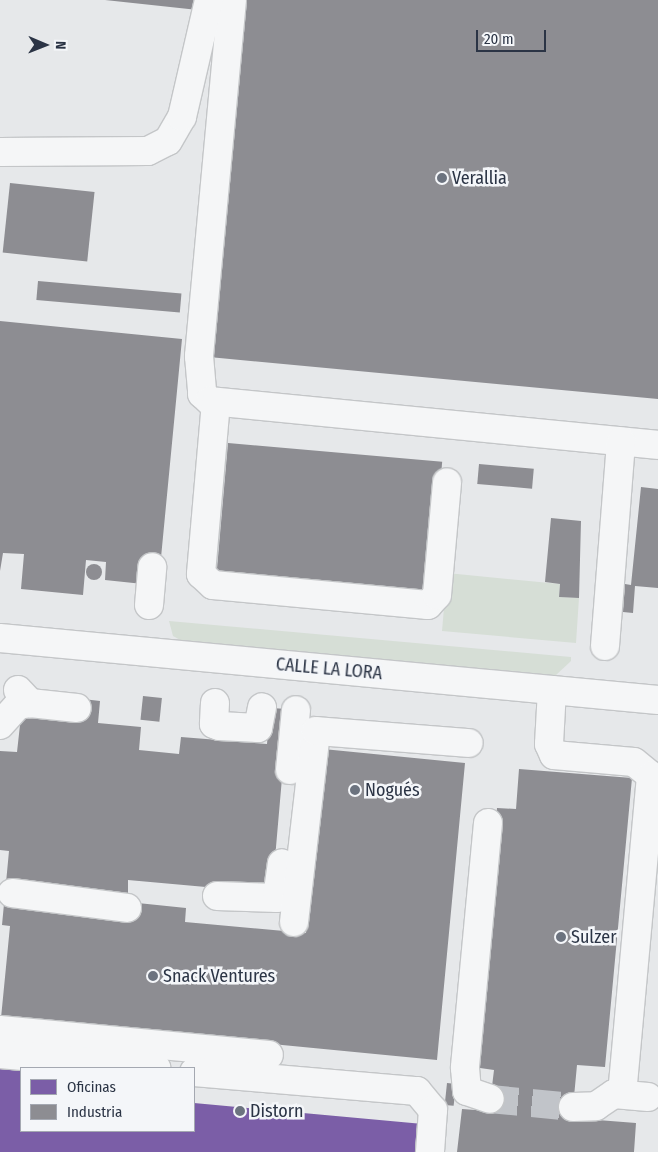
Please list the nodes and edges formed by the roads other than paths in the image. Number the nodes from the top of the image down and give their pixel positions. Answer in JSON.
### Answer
{"nodes":[{"id":1,"x":209,"y":0,"type":"edge"},
{"id":2,"x":232,"y":0,"type":"edge"},
{"id":3,"x":0,"y":152,"type":"edge"},
{"id":4,"x":216,"y":402,"type":"junction"},
{"id":5,"x":615,"y":442,"type":"junction"},
{"id":6,"x":658,"y":445,"type":"edge"},
{"id":7,"x":447,"y":482,"type":"dead end"},
{"id":8,"x":152,"y":567,"type":"dead end"},
{"id":9,"x":148,"y":605,"type":"dead end"},
{"id":10,"x":0,"y":638,"type":"edge"},
{"id":11,"x":598,"y":645,"type":"dead end"},
{"id":12,"x":552,"y":690,"type":"junction"},
{"id":13,"x":658,"y":700,"type":"edge"},
{"id":14,"x":215,"y":702,"type":"dead end"},
{"id":15,"x":262,"y":707,"type":"dead end"},
{"id":16,"x":77,"y":708,"type":"dead end"},
{"id":17,"x":296,"y":710,"type":"dead end"},
{"id":18,"x":0,"y":725,"type":"edge"},
{"id":19,"x":468,"y":743,"type":"dead end"},
{"id":20,"x":488,"y":823,"type":"dead end"},
{"id":21,"x":6,"y":893,"type":"edge"},
{"id":22,"x":217,"y":896,"type":"dead end"},
{"id":23,"x":649,"y":905,"type":"edge"},
{"id":24,"x":127,"y":908,"type":"dead end"},
{"id":25,"x":294,"y":922,"type":"dead end"},
{"id":26,"x":0,"y":1030,"type":"edge"},
{"id":27,"x":0,"y":1054,"type":"edge"},
{"id":28,"x":269,"y":1055,"type":"dead end"},
{"id":29,"x":145,"y":1067,"type":"edge"},
{"id":30,"x":195,"y":1072,"type":"edge"},
{"id":31,"x":490,"y":1099,"type":"tunnel mouth"},
{"id":32,"x":573,"y":1107,"type":"tunnel mouth"},
{"id":33,"x":430,"y":1152,"type":"edge"}],
"edges":[{"from":1,"to":3,"type":"street"},
{"from":2,"to":4,"type":"street"},
{"from":4,"to":5,"type":"street"},
{"from":4,"to":7,"type":"street"},
{"from":5,"to":6,"type":"street"},
{"from":5,"to":11,"type":"street"},
{"from":8,"to":9,"type":"street"},
{"from":10,"to":12,"type":"street","name":"CALLE LA LORA"},
{"from":12,"to":13,"type":"street","name":"CALLE LA LORA"},
{"from":12,"to":23,"type":"street"},
{"from":14,"to":15,"type":"street"},
{"from":16,"to":18,"type":"street"},
{"from":17,"to":22,"type":"street"},
{"from":19,"to":25,"type":"street"},
{"from":20,"to":31,"type":"street"},
{"from":21,"to":24,"type":"street"},
{"from":23,"to":32,"type":"street"},
{"from":26,"to":28,"type":"street"},
{"from":27,"to":29,"type":"street"},
{"from":30,"to":33,"type":"street"}]}
